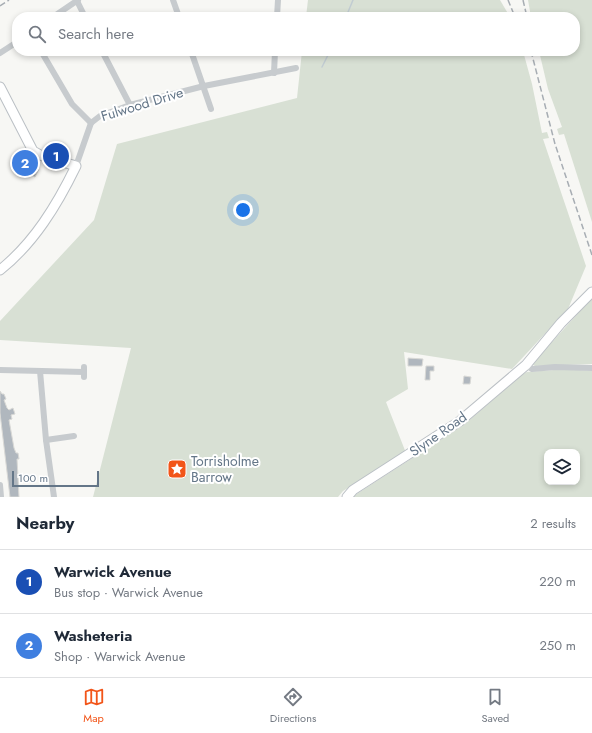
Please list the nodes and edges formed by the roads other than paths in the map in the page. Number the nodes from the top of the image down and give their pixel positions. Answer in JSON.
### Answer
{"nodes":[{"id":1,"x":77,"y":0,"type":"edge"},
{"id":2,"x":173,"y":0,"type":"edge"},
{"id":3,"x":278,"y":0,"type":"edge"},
{"id":4,"x":60,"y":12,"type":"edge"},
{"id":5,"x":83,"y":12,"type":"edge"},
{"id":6,"x":177,"y":12,"type":"edge"},
{"id":7,"x":277,"y":12,"type":"edge"},
{"id":8,"x":12,"y":45,"type":"edge"},
{"id":9,"x":0,"y":53,"type":"edge"},
{"id":10,"x":44,"y":56,"type":"edge"},
{"id":11,"x":105,"y":56,"type":"edge"},
{"id":12,"x":193,"y":56,"type":"edge"},
{"id":13,"x":275,"y":56,"type":"edge"},
{"id":14,"x":296,"y":68,"type":"dead end"},
{"id":15,"x":274,"y":73,"type":"junction"},
{"id":16,"x":204,"y":86,"type":"junction"},
{"id":17,"x":0,"y":87,"type":"edge"},
{"id":18,"x":130,"y":105,"type":"junction"},
{"id":19,"x":211,"y":109,"type":"dead end"},
{"id":20,"x":91,"y":123,"type":"junction"},
{"id":21,"x":76,"y":166,"type":"junction"},
{"id":22,"x":0,"y":270,"type":"edge"},
{"id":23,"x":592,"y":292,"type":"edge"},
{"id":24,"x":526,"y":365,"type":"junction"},
{"id":25,"x":592,"y":368,"type":"edge"},
{"id":26,"x":0,"y":370,"type":"edge"},
{"id":27,"x":40,"y":371,"type":"junction"},
{"id":28,"x":84,"y":372,"type":"dead end"},
{"id":29,"x":74,"y":436,"type":"dead end"},
{"id":30,"x":46,"y":440,"type":"junction"},
{"id":31,"x":0,"y":485,"type":"edge"},
{"id":32,"x":1,"y":497,"type":"edge"},
{"id":33,"x":54,"y":497,"type":"edge"},
{"id":34,"x":347,"y":497,"type":"edge"}],
"edges":[{"from":1,"to":4,"type":"street"},
{"from":1,"to":5,"type":"street"},
{"from":2,"to":6,"type":"street"},
{"from":3,"to":7,"type":"street"},
{"from":8,"to":9,"type":"street"},
{"from":10,"to":20,"type":"street"},
{"from":11,"to":18,"type":"street"},
{"from":12,"to":16,"type":"street"},
{"from":13,"to":15,"type":"street"},
{"from":14,"to":15,"type":"street","name":"Fulwood Drive"},
{"from":15,"to":16,"type":"street","name":"Fulwood Drive"},
{"from":16,"to":18,"type":"street","name":"Fulwood Drive"},
{"from":16,"to":19,"type":"street"},
{"from":17,"to":21,"type":"street"},
{"from":18,"to":20,"type":"street","name":"Fulwood Drive"},
{"from":20,"to":21,"type":"street","name":"Fulwood Drive"},
{"from":21,"to":22,"type":"street","name":"Fulwood Drive"},
{"from":23,"to":24,"type":"street","name":"Slyne Road"},
{"from":24,"to":25,"type":"street"},
{"from":24,"to":34,"type":"street","name":"Slyne Road"},
{"from":26,"to":27,"type":"street"},
{"from":27,"to":28,"type":"street"},
{"from":27,"to":30,"type":"street"},
{"from":29,"to":30,"type":"street"},
{"from":30,"to":33,"type":"street"},
{"from":31,"to":32,"type":"street"}]}
